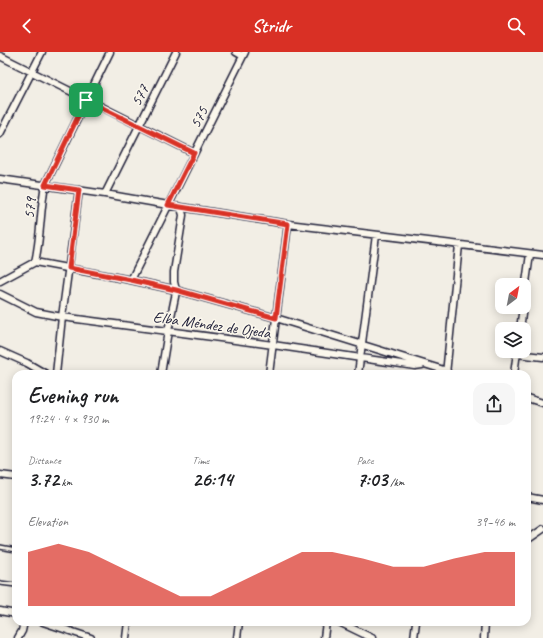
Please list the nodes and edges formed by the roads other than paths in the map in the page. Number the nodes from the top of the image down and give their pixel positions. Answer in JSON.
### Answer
{"nodes":[{"id":1,"x":42,"y":52,"type":"edge"},
{"id":2,"x":110,"y":52,"type":"edge"},
{"id":3,"x":176,"y":52,"type":"edge"},
{"id":4,"x":236,"y":52,"type":"edge"},
{"id":5,"x":244,"y":54,"type":"edge"},
{"id":6,"x":0,"y":56,"type":"edge"},
{"id":7,"x":32,"y":72,"type":"junction"},
{"id":8,"x":86,"y":100,"type":"junction"},
{"id":9,"x":138,"y":125,"type":"junction"},
{"id":10,"x":0,"y":134,"type":"edge"},
{"id":11,"x":194,"y":153,"type":"junction"},
{"id":12,"x":0,"y":179,"type":"edge"},
{"id":13,"x":45,"y":185,"type":"junction"},
{"id":14,"x":79,"y":190,"type":"junction"},
{"id":15,"x":105,"y":194,"type":"junction"},
{"id":16,"x":168,"y":205,"type":"junction"},
{"id":17,"x":181,"y":208,"type":"junction"},
{"id":18,"x":288,"y":224,"type":"junction"},
{"id":19,"x":376,"y":235,"type":"junction"},
{"id":20,"x":459,"y":245,"type":"junction"},
{"id":21,"x":530,"y":254,"type":"junction"},
{"id":22,"x":543,"y":255,"type":"edge"},
{"id":23,"x":35,"y":262,"type":"junction"},
{"id":24,"x":69,"y":268,"type":"junction"},
{"id":25,"x":527,"y":278,"type":"edge"},
{"id":26,"x":131,"y":280,"type":"junction"},
{"id":27,"x":0,"y":281,"type":"edge"},
{"id":28,"x":176,"y":290,"type":"junction"},
{"id":29,"x":0,"y":294,"type":"edge"},
{"id":30,"x":62,"y":317,"type":"junction"},
{"id":31,"x":276,"y":318,"type":"junction"},
{"id":32,"x":168,"y":331,"type":"junction"},
{"id":33,"x":273,"y":345,"type":"junction"},
{"id":34,"x":362,"y":345,"type":"junction"},
{"id":35,"x":0,"y":352,"type":"edge"},
{"id":36,"x":531,"y":355,"type":"edge"},
{"id":37,"x":543,"y":357,"type":"edge"},
{"id":38,"x":360,"y":358,"type":"junction"},
{"id":39,"x":516,"y":358,"type":"edge"},
{"id":40,"x":425,"y":365,"type":"junction"},
{"id":41,"x":39,"y":370,"type":"edge"},
{"id":42,"x":56,"y":370,"type":"edge"},
{"id":43,"x":162,"y":370,"type":"edge"},
{"id":44,"x":270,"y":370,"type":"edge"},
{"id":45,"x":358,"y":370,"type":"edge"},
{"id":46,"x":440,"y":370,"type":"edge"},
{"id":47,"x":446,"y":370,"type":"edge"},
{"id":48,"x":515,"y":370,"type":"edge"},
{"id":49,"x":531,"y":399,"type":"edge"},
{"id":50,"x":543,"y":403,"type":"edge"},
{"id":51,"x":0,"y":475,"type":"edge"},
{"id":52,"x":12,"y":476,"type":"edge"},
{"id":53,"x":531,"y":498,"type":"edge"},
{"id":54,"x":543,"y":500,"type":"edge"},
{"id":55,"x":543,"y":529,"type":"edge"},
{"id":56,"x":531,"y":537,"type":"edge"},
{"id":57,"x":0,"y":547,"type":"edge"},
{"id":58,"x":12,"y":549,"type":"edge"},
{"id":59,"x":0,"y":583,"type":"edge"},
{"id":60,"x":12,"y":585,"type":"edge"},
{"id":61,"x":0,"y":611,"type":"edge"},
{"id":62,"x":12,"y":613,"type":"edge"},
{"id":63,"x":55,"y":626,"type":"edge"},
{"id":64,"x":128,"y":626,"type":"edge"},
{"id":65,"x":238,"y":626,"type":"edge"},
{"id":66,"x":326,"y":626,"type":"edge"},
{"id":67,"x":347,"y":626,"type":"edge"},
{"id":68,"x":416,"y":626,"type":"edge"},
{"id":69,"x":485,"y":626,"type":"edge"},
{"id":70,"x":20,"y":635,"type":"edge"},
{"id":71,"x":26,"y":638,"type":"edge"},
{"id":72,"x":91,"y":638,"type":"edge"},
{"id":73,"x":126,"y":638,"type":"edge"},
{"id":74,"x":237,"y":638,"type":"edge"},
{"id":75,"x":324,"y":638,"type":"edge"},
{"id":76,"x":372,"y":638,"type":"edge"},
{"id":77,"x":414,"y":638,"type":"edge"},
{"id":78,"x":484,"y":638,"type":"edge"}],
"edges":[{"from":1,"to":7,"type":"street"},
{"from":2,"to":8,"type":"street","name":"579"},
{"from":3,"to":9,"type":"street","name":"577"},
{"from":4,"to":5,"type":"street"},
{"from":5,"to":11,"type":"street","name":"575"},
{"from":6,"to":7,"type":"street"},
{"from":7,"to":8,"type":"street"},
{"from":7,"to":10,"type":"street"},
{"from":8,"to":9,"type":"street"},
{"from":8,"to":13,"type":"street","name":"579"},
{"from":9,"to":11,"type":"street"},
{"from":9,"to":15,"type":"street","name":"577"},
{"from":11,"to":16,"type":"street","name":"575"},
{"from":12,"to":13,"type":"street"},
{"from":13,"to":14,"type":"street"},
{"from":13,"to":23,"type":"street","name":"579"},
{"from":14,"to":15,"type":"street"},
{"from":14,"to":24,"type":"street"},
{"from":15,"to":16,"type":"street"},
{"from":16,"to":17,"type":"street"},
{"from":16,"to":26,"type":"street","name":"575"},
{"from":17,"to":18,"type":"street"},
{"from":17,"to":28,"type":"street"},
{"from":18,"to":19,"type":"street"},
{"from":18,"to":31,"type":"street"},
{"from":19,"to":20,"type":"street"},
{"from":19,"to":34,"type":"street"},
{"from":20,"to":21,"type":"street"},
{"from":20,"to":47,"type":"street"},
{"from":21,"to":22,"type":"street"},
{"from":21,"to":25,"type":"street"},
{"from":23,"to":24,"type":"street"},
{"from":23,"to":27,"type":"street"},
{"from":24,"to":26,"type":"street"},
{"from":24,"to":30,"type":"street"},
{"from":26,"to":28,"type":"street"},
{"from":28,"to":31,"type":"street"},
{"from":28,"to":32,"type":"street"},
{"from":29,"to":30,"type":"street","name":"Elba Méndez de Ojeda"},
{"from":30,"to":32,"type":"street","name":"Elba Méndez de Ojeda"},
{"from":30,"to":42,"type":"street"},
{"from":31,"to":33,"type":"street"},
{"from":31,"to":34,"type":"street"},
{"from":32,"to":33,"type":"street","name":"Elba Méndez de Ojeda"},
{"from":32,"to":43,"type":"street"},
{"from":33,"to":38,"type":"street","name":"Elba Méndez de Ojeda"},
{"from":33,"to":44,"type":"street"},
{"from":34,"to":38,"type":"street"},
{"from":34,"to":40,"type":"street"},
{"from":35,"to":41,"type":"street"},
{"from":36,"to":37,"type":"street"},
{"from":38,"to":40,"type":"street","name":"Elba Méndez de Ojeda"},
{"from":38,"to":45,"type":"street"},
{"from":39,"to":48,"type":"street"},
{"from":40,"to":46,"type":"street"},
{"from":49,"to":50,"type":"street"},
{"from":51,"to":52,"type":"street"},
{"from":53,"to":54,"type":"street"},
{"from":55,"to":56,"type":"street"},
{"from":57,"to":58,"type":"lane"},
{"from":59,"to":60,"type":"lane"},
{"from":61,"to":62,"type":"street"},
{"from":63,"to":72,"type":"street"},
{"from":64,"to":73,"type":"street"},
{"from":65,"to":74,"type":"street"},
{"from":66,"to":75,"type":"street"},
{"from":67,"to":76,"type":"street"},
{"from":68,"to":77,"type":"street"},
{"from":69,"to":78,"type":"street"},
{"from":70,"to":71,"type":"street"}]}
